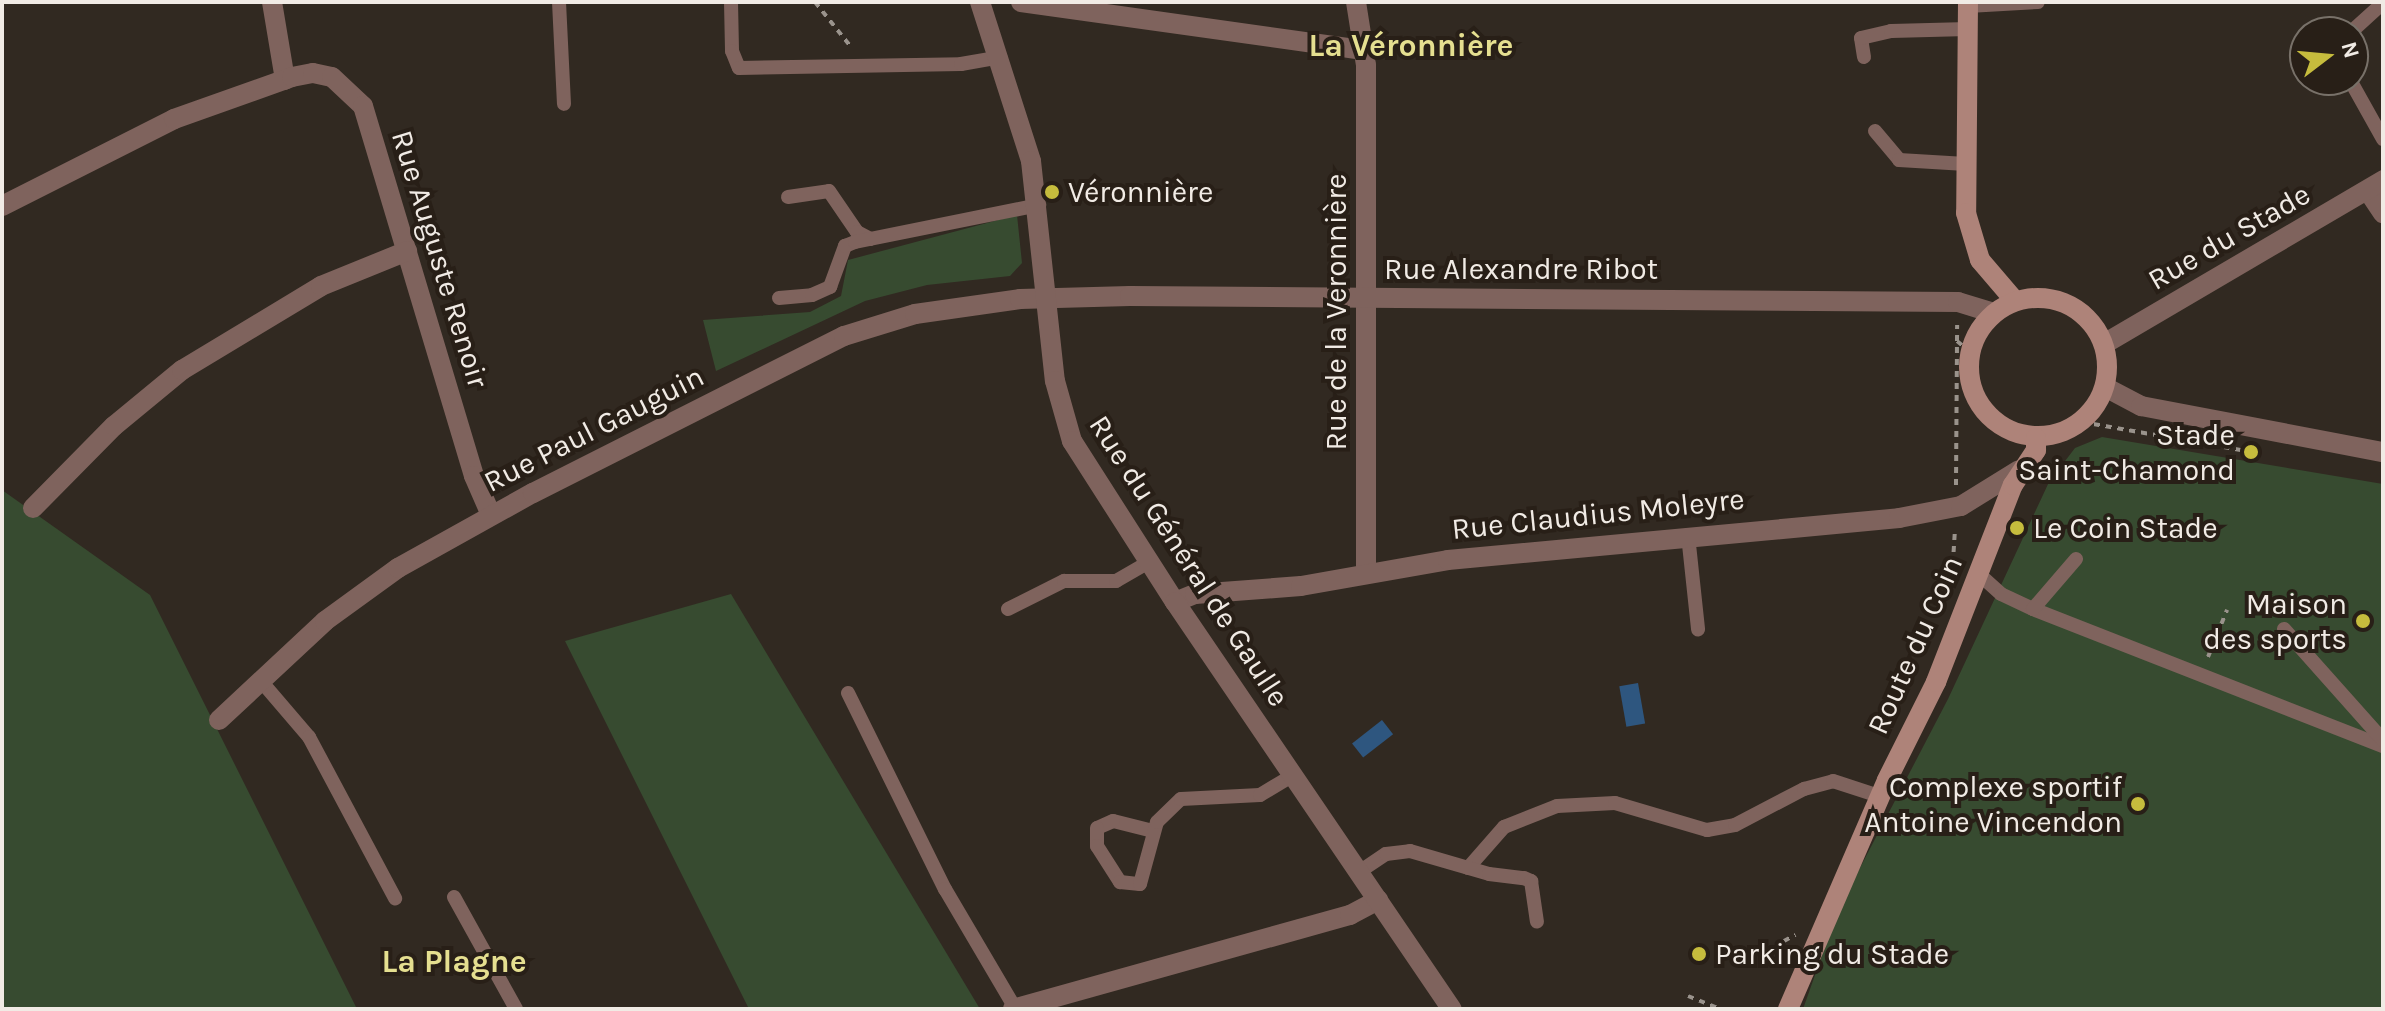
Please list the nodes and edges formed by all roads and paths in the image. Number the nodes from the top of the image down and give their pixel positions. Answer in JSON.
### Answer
{"nodes":[{"id":1,"x":272,"y":2,"type":"edge"},
{"id":2,"x":559,"y":2,"type":"edge"},
{"id":3,"x":731,"y":2,"type":"edge"},
{"id":4,"x":815,"y":2,"type":"edge"},
{"id":5,"x":1021,"y":2,"type":"edge"},
{"id":6,"x":1356,"y":2,"type":"edge"},
{"id":7,"x":2038,"y":2,"type":"edge"},
{"id":8,"x":983,"y":3,"type":"edge"},
{"id":9,"x":1968,"y":4,"type":"edge"},
{"id":10,"x":1968,"y":29,"type":"junction"},
{"id":11,"x":1364,"y":50,"type":"junction"},
{"id":12,"x":1000,"y":57,"type":"junction"},
{"id":13,"x":1864,"y":57,"type":"dead end"},
{"id":14,"x":866,"y":67,"type":"junction"},
{"id":15,"x":285,"y":80,"type":"junction"},
{"id":16,"x":2359,"y":96,"type":"edge"},
{"id":17,"x":564,"y":104,"type":"dead end"},
{"id":18,"x":1875,"y":131,"type":"dead end"},
{"id":19,"x":2383,"y":139,"type":"edge"},
{"id":20,"x":1966,"y":164,"type":"junction"},
{"id":21,"x":2375,"y":186,"type":"edge"},
{"id":22,"x":788,"y":197,"type":"dead end"},
{"id":23,"x":1039,"y":205,"type":"junction"},
{"id":24,"x":2,"y":206,"type":"edge"},
{"id":25,"x":2383,"y":213,"type":"edge"},
{"id":26,"x":870,"y":239,"type":"junction"},
{"id":27,"x":407,"y":251,"type":"junction"},
{"id":28,"x":1047,"y":297,"type":"junction"},
{"id":29,"x":779,"y":298,"type":"dead end"},
{"id":30,"x":1366,"y":298,"type":"junction"},
{"id":31,"x":2015,"y":301,"type":"junction"},
{"id":32,"x":1958,"y":302,"type":"junction"},
{"id":33,"x":1993,"y":313,"type":"junction"},
{"id":34,"x":2104,"y":344,"type":"junction"},
{"id":35,"x":1963,"y":346,"type":"junction"},
{"id":36,"x":2105,"y":387,"type":"junction"},
{"id":37,"x":2082,"y":422,"type":"junction"},
{"id":38,"x":2036,"y":438,"type":"junction"},
{"id":39,"x":2243,"y":450,"type":"dead end"},
{"id":40,"x":2383,"y":452,"type":"edge"},
{"id":41,"x":2019,"y":470,"type":"junction"},
{"id":42,"x":1956,"y":491,"type":"dead end"},
{"id":43,"x":33,"y":508,"type":"dead end"},
{"id":44,"x":491,"y":515,"type":"junction"},
{"id":45,"x":1956,"y":517,"type":"dead end"},
{"id":46,"x":1688,"y":535,"type":"junction"},
{"id":47,"x":2076,"y":559,"type":"dead end"},
{"id":48,"x":1149,"y":562,"type":"junction"},
{"id":49,"x":1366,"y":574,"type":"junction"},
{"id":50,"x":1980,"y":575,"type":"junction"},
{"id":51,"x":1951,"y":585,"type":"dead end"},
{"id":52,"x":1175,"y":602,"type":"junction"},
{"id":53,"x":1008,"y":609,"type":"dead end"},
{"id":54,"x":2033,"y":609,"type":"junction"},
{"id":55,"x":2227,"y":610,"type":"dead end"},
{"id":56,"x":1698,"y":629,"type":"dead end"},
{"id":57,"x":2284,"y":629,"type":"dead end"},
{"id":58,"x":2208,"y":657,"type":"dead end"},
{"id":59,"x":261,"y":681,"type":"junction"},
{"id":60,"x":848,"y":693,"type":"dead end"},
{"id":61,"x":219,"y":720,"type":"dead end"},
{"id":62,"x":2383,"y":740,"type":"edge"},
{"id":63,"x":2383,"y":746,"type":"edge"},
{"id":64,"x":1293,"y":775,"type":"junction"},
{"id":65,"x":1882,"y":797,"type":"junction"},
{"id":66,"x":1153,"y":831,"type":"junction"},
{"id":67,"x":1468,"y":868,"type":"junction"},
{"id":68,"x":1359,"y":872,"type":"junction"},
{"id":69,"x":454,"y":897,"type":"dead end"},
{"id":70,"x":395,"y":898,"type":"dead end"},
{"id":71,"x":1378,"y":900,"type":"junction"},
{"id":72,"x":1537,"y":922,"type":"dead end"},
{"id":73,"x":1688,"y":996,"type":"dead end"},
{"id":74,"x":516,"y":1009,"type":"edge"},
{"id":75,"x":1014,"y":1009,"type":"edge"},
{"id":76,"x":1452,"y":1009,"type":"edge"},
{"id":77,"x":1721,"y":1009,"type":"edge"},
{"id":78,"x":1788,"y":1009,"type":"edge"}],
"edges":[{"from":1,"to":15,"type":"street"},
{"from":2,"to":17,"type":"lane"},
{"from":3,"to":14,"type":"lane"},
{"from":4,"to":14,"type":"path"},
{"from":5,"to":11,"type":"street"},
{"from":6,"to":11,"type":"street","name":"Rue de la Veronnière"},
{"from":7,"to":9,"type":"lane"},
{"from":8,"to":12,"type":"street","name":"Rue du Général de Gaulle"},
{"from":9,"to":10,"type":"main road"},
{"from":10,"to":13,"type":"lane"},
{"from":10,"to":20,"type":"main road"},
{"from":11,"to":30,"type":"street","name":"Rue de la Veronnière"},
{"from":12,"to":14,"type":"lane"},
{"from":12,"to":23,"type":"street","name":"Rue du Général de Gaulle"},
{"from":15,"to":24,"type":"street","name":"Rue Auguste Renoir"},
{"from":15,"to":27,"type":"street","name":"Rue Auguste Renoir"},
{"from":16,"to":19,"type":"lane"},
{"from":18,"to":20,"type":"lane"},
{"from":20,"to":31,"type":"main road"},
{"from":21,"to":25,"type":"street"},
{"from":21,"to":34,"type":"street","name":"Rue du Stade"},
{"from":22,"to":26,"type":"lane"},
{"from":23,"to":26,"type":"lane"},
{"from":23,"to":28,"type":"street","name":"Rue du Général de Gaulle"},
{"from":26,"to":29,"type":"lane"},
{"from":27,"to":43,"type":"street"},
{"from":27,"to":44,"type":"street","name":"Rue Auguste Renoir"},
{"from":28,"to":30,"type":"street","name":"Rue Alexandre Ribot"},
{"from":28,"to":44,"type":"street","name":"Rue Paul Gauguin"},
{"from":28,"to":48,"type":"street","name":"Rue du Général de Gaulle"},
{"from":30,"to":32,"type":"street","name":"Rue Alexandre Ribot"},
{"from":30,"to":49,"type":"street","name":"Rue de la Veronnière"},
{"from":31,"to":33,"type":"main road"},
{"from":31,"to":34,"type":"main road"},
{"from":32,"to":33,"type":"street","name":"Rue Alexandre Ribot"},
{"from":32,"to":35,"type":"path"},
{"from":33,"to":35,"type":"main road"},
{"from":34,"to":36,"type":"main road"},
{"from":35,"to":38,"type":"main road"},
{"from":35,"to":42,"type":"path"},
{"from":36,"to":37,"type":"main road"},
{"from":36,"to":40,"type":"street"},
{"from":37,"to":38,"type":"main road"},
{"from":37,"to":39,"type":"path"},
{"from":38,"to":41,"type":"main road","name":"Route du Coin"},
{"from":41,"to":46,"type":"street","name":"Rue Claudius Moleyre"},
{"from":41,"to":50,"type":"main road","name":"Route du Coin"},
{"from":44,"to":59,"type":"street","name":"Rue Paul Gauguin"},
{"from":45,"to":51,"type":"path"},
{"from":46,"to":49,"type":"street","name":"Rue Claudius Moleyre"},
{"from":46,"to":56,"type":"lane"},
{"from":47,"to":54,"type":"lane"},
{"from":48,"to":52,"type":"street","name":"Rue du Général de Gaulle"},
{"from":48,"to":53,"type":"lane"},
{"from":49,"to":52,"type":"street","name":"Rue Claudius Moleyre"},
{"from":50,"to":54,"type":"lane"},
{"from":50,"to":65,"type":"main road","name":"Route du Coin"},
{"from":52,"to":64,"type":"street","name":"Rue du Général de Gaulle"},
{"from":54,"to":63,"type":"lane"},
{"from":55,"to":58,"type":"path"},
{"from":57,"to":62,"type":"lane"},
{"from":59,"to":61,"type":"street","name":"Rue Paul Gauguin"},
{"from":59,"to":70,"type":"lane"},
{"from":60,"to":75,"type":"lane"},
{"from":64,"to":66,"type":"lane"},
{"from":64,"to":68,"type":"street","name":"Rue du Général de Gaulle"},
{"from":65,"to":67,"type":"lane"},
{"from":65,"to":78,"type":"main road","name":"Route du Coin"},
{"from":66,"to":66,"type":"lane"},
{"from":67,"to":68,"type":"lane"},
{"from":67,"to":72,"type":"lane"},
{"from":68,"to":71,"type":"street","name":"Rue du Général de Gaulle"},
{"from":69,"to":74,"type":"lane"},
{"from":71,"to":75,"type":"street"},
{"from":71,"to":76,"type":"street","name":"Rue du Général de Gaulle"},
{"from":73,"to":77,"type":"path"}]}
